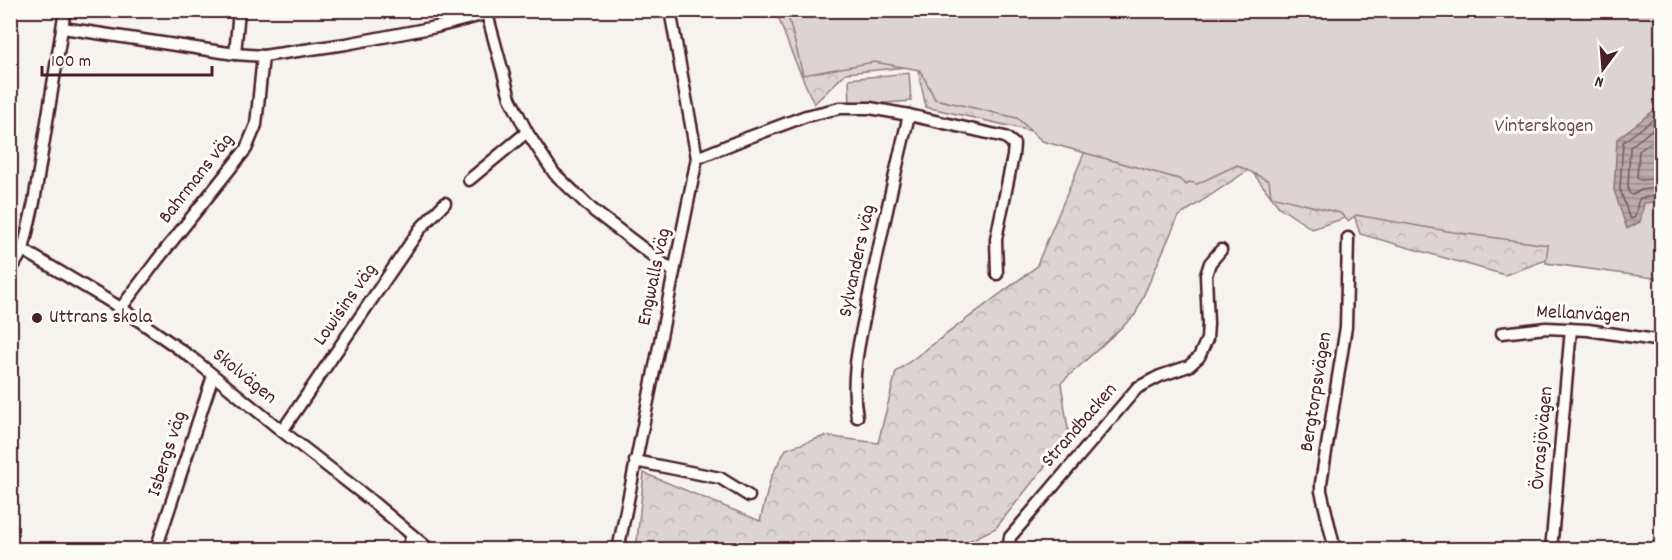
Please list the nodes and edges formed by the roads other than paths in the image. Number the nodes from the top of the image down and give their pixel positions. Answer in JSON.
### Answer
{"nodes":[{"id":1,"x":65,"y":10,"type":"edge"},
{"id":2,"x":239,"y":10,"type":"edge"},
{"id":3,"x":501,"y":10,"type":"edge"},
{"id":4,"x":670,"y":10,"type":"edge"},
{"id":5,"x":488,"y":12,"type":"edge"},
{"id":6,"x":63,"y":28,"type":"junction"},
{"id":7,"x":235,"y":54,"type":"junction"},
{"id":8,"x":263,"y":56,"type":"junction"},
{"id":9,"x":909,"y":115,"type":"junction"},
{"id":10,"x":527,"y":132,"type":"junction"},
{"id":11,"x":697,"y":158,"type":"junction"},
{"id":12,"x":468,"y":180,"type":"dead end"},
{"id":13,"x":445,"y":203,"type":"dead end"},
{"id":14,"x":1348,"y":238,"type":"dead end"},
{"id":15,"x":23,"y":250,"type":"junction"},
{"id":16,"x":1221,"y":250,"type":"dead end"},
{"id":17,"x":10,"y":272,"type":"edge"},
{"id":18,"x":674,"y":272,"type":"junction"},
{"id":19,"x":997,"y":274,"type":"dead end"},
{"id":20,"x":121,"y":308,"type":"junction"},
{"id":21,"x":1571,"y":329,"type":"junction"},
{"id":22,"x":1502,"y":333,"type":"dead end"},
{"id":23,"x":1662,"y":341,"type":"edge"},
{"id":24,"x":213,"y":376,"type":"junction"},
{"id":25,"x":857,"y":417,"type":"dead end"},
{"id":26,"x":282,"y":431,"type":"junction"},
{"id":27,"x":634,"y":461,"type":"junction"},
{"id":28,"x":749,"y":496,"type":"dead end"},
{"id":29,"x":412,"y":535,"type":"junction"},
{"id":30,"x":158,"y":543,"type":"dead end"},
{"id":31,"x":407,"y":549,"type":"edge"},
{"id":32,"x":430,"y":549,"type":"edge"},
{"id":33,"x":618,"y":549,"type":"edge"},
{"id":34,"x":1008,"y":549,"type":"edge"},
{"id":35,"x":1335,"y":549,"type":"edge"},
{"id":36,"x":1551,"y":549,"type":"edge"}],
"edges":[{"from":1,"to":6,"type":"street"},
{"from":2,"to":7,"type":"street"},
{"from":3,"to":5,"type":"street"},
{"from":4,"to":11,"type":"street","name":"Engwalls väg"},
{"from":5,"to":8,"type":"street"},
{"from":5,"to":10,"type":"street"},
{"from":6,"to":7,"type":"street"},
{"from":6,"to":15,"type":"street"},
{"from":7,"to":8,"type":"street"},
{"from":8,"to":20,"type":"street","name":"Bahrmans väg"},
{"from":9,"to":11,"type":"street"},
{"from":9,"to":19,"type":"street"},
{"from":9,"to":25,"type":"street","name":"Sylvanders väg"},
{"from":10,"to":12,"type":"street"},
{"from":10,"to":18,"type":"street"},
{"from":11,"to":18,"type":"street","name":"Engwalls väg"},
{"from":13,"to":26,"type":"street","name":"Lowisins väg"},
{"from":14,"to":35,"type":"street","name":"Bergtorpsvägen"},
{"from":15,"to":17,"type":"street"},
{"from":15,"to":20,"type":"street","name":"Skolvägen"},
{"from":16,"to":34,"type":"street","name":"Strandbacken"},
{"from":18,"to":27,"type":"street","name":"Engwalls väg"},
{"from":20,"to":24,"type":"street","name":"Skolvägen"},
{"from":21,"to":22,"type":"street","name":"Mellanvägen"},
{"from":21,"to":23,"type":"street","name":"Mellanvägen"},
{"from":21,"to":36,"type":"street","name":"Övrasjövägen"},
{"from":24,"to":26,"type":"street","name":"Skolvägen"},
{"from":24,"to":30,"type":"street","name":"Isbergs väg"},
{"from":26,"to":29,"type":"street","name":"Skolvägen"},
{"from":27,"to":28,"type":"street"},
{"from":27,"to":33,"type":"street","name":"Engwalls väg"},
{"from":29,"to":31,"type":"street"},
{"from":29,"to":32,"type":"street","name":"Skolvägen"}]}
